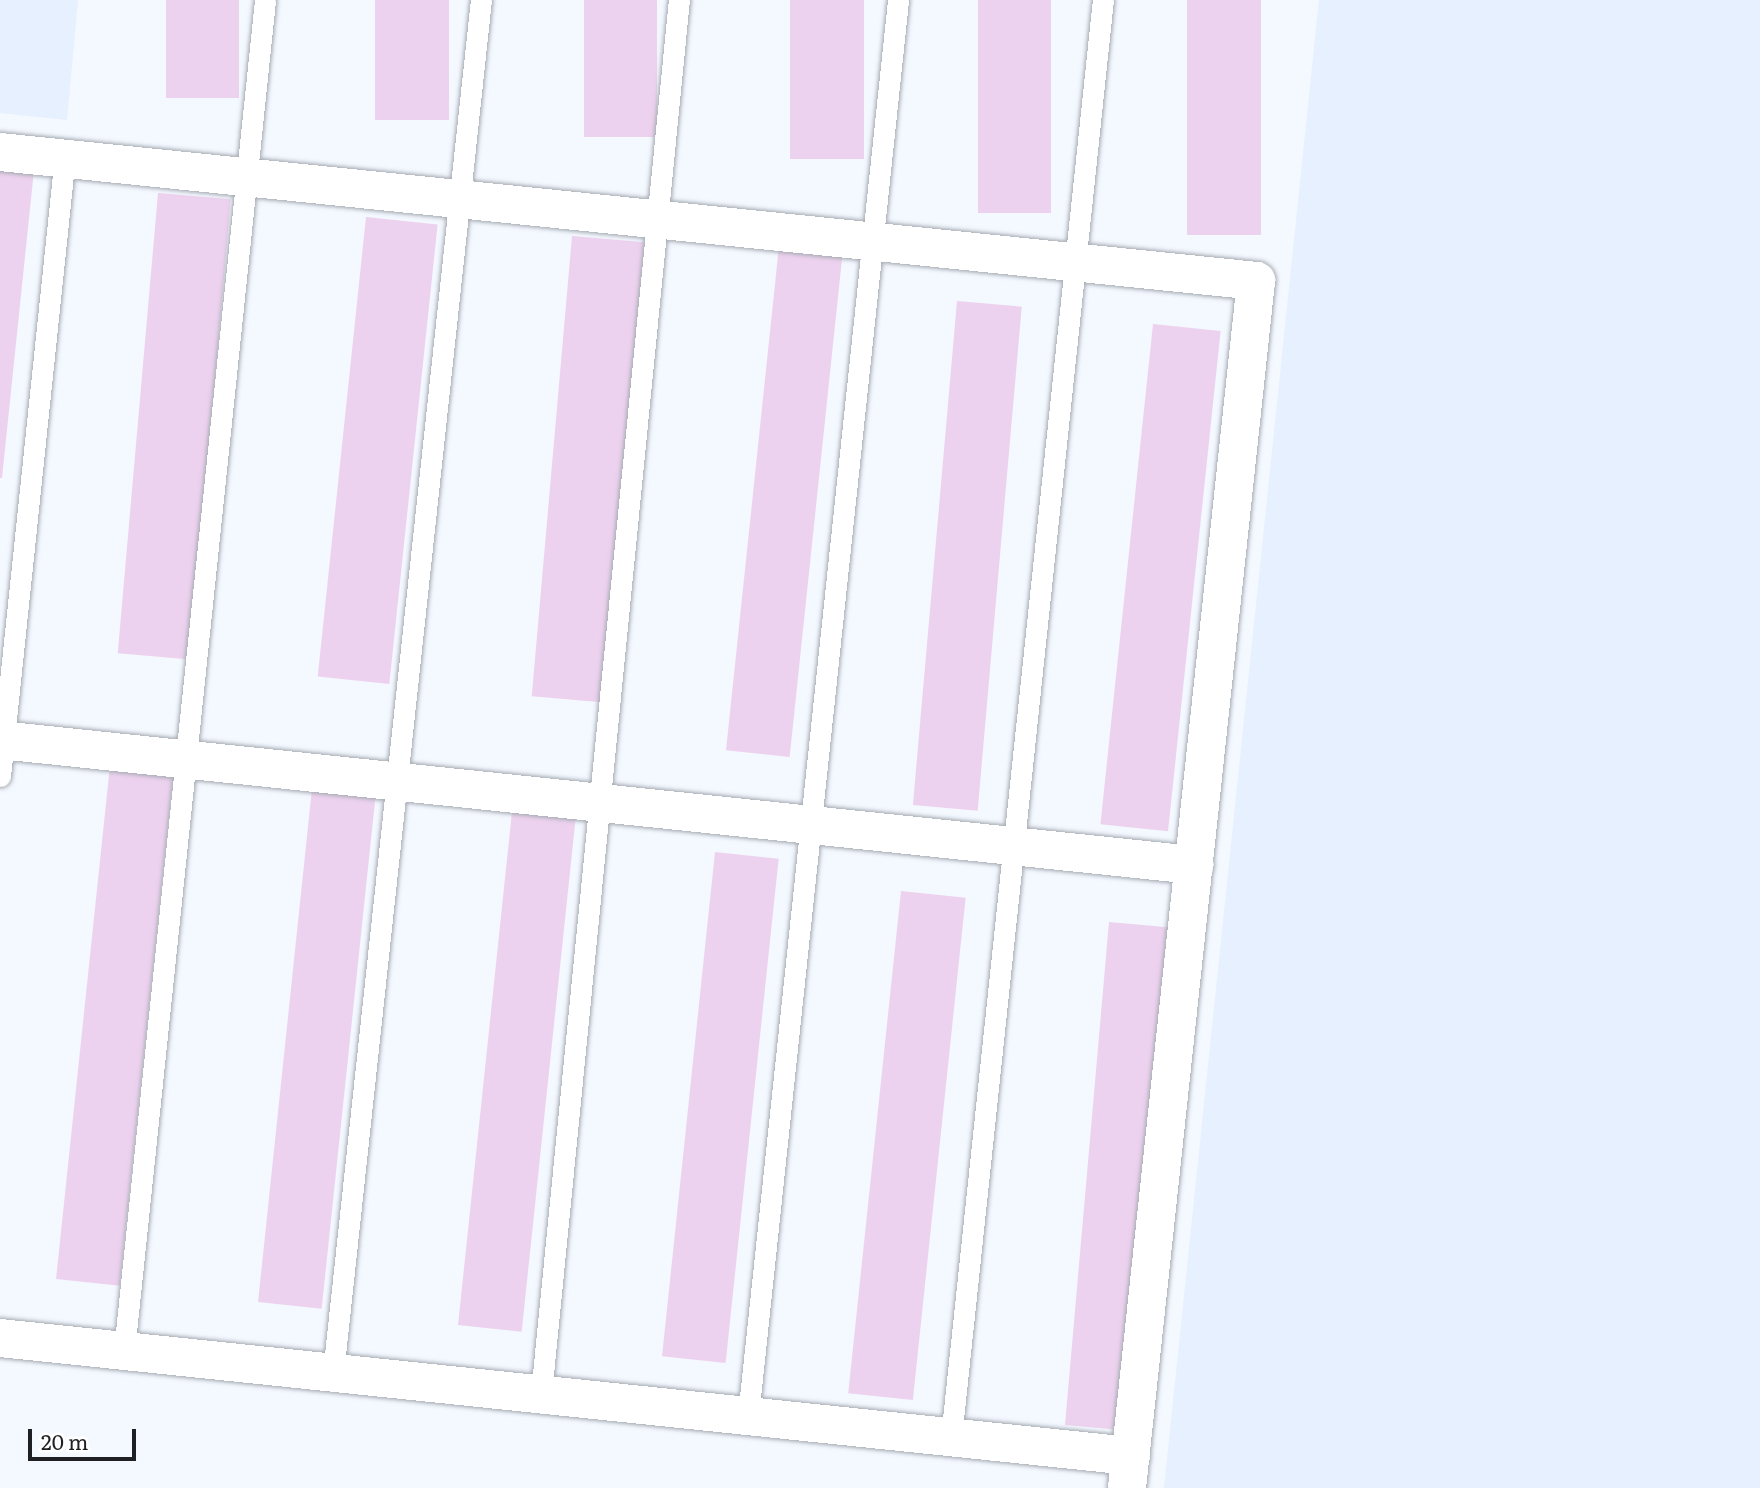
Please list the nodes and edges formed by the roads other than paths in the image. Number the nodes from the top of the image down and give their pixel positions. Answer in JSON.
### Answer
{"nodes":[{"id":1,"x":265,"y":0,"type":"edge"},
{"id":2,"x":481,"y":0,"type":"edge"},
{"id":3,"x":679,"y":0,"type":"edge"},
{"id":4,"x":898,"y":0,"type":"edge"},
{"id":5,"x":1102,"y":0,"type":"edge"},
{"id":6,"x":0,"y":152,"type":"edge"},
{"id":7,"x":65,"y":155,"type":"junction"},
{"id":8,"x":247,"y":174,"type":"junction"},
{"id":9,"x":461,"y":197,"type":"junction"},
{"id":10,"x":657,"y":217,"type":"junction"},
{"id":11,"x":872,"y":240,"type":"junction"},
{"id":12,"x":1075,"y":262,"type":"junction"},
{"id":13,"x":1,"y":752,"type":"edge"},
{"id":14,"x":186,"y":759,"type":"junction"},
{"id":15,"x":397,"y":781,"type":"junction"},
{"id":16,"x":600,"y":802,"type":"junction"},
{"id":17,"x":810,"y":824,"type":"junction"},
{"id":18,"x":1014,"y":846,"type":"junction"},
{"id":19,"x":1194,"y":865,"type":"junction"},
{"id":20,"x":0,"y":1338,"type":"edge"},
{"id":21,"x":124,"y":1351,"type":"junction"},
{"id":22,"x":334,"y":1373,"type":"junction"},
{"id":23,"x":541,"y":1394,"type":"junction"},
{"id":24,"x":748,"y":1416,"type":"junction"},
{"id":25,"x":951,"y":1437,"type":"junction"},
{"id":26,"x":1129,"y":1472,"type":"edge"}],
"edges":[{"from":1,"to":8,"type":"lane"},
{"from":2,"to":9,"type":"lane"},
{"from":3,"to":10,"type":"lane"},
{"from":4,"to":11,"type":"lane"},
{"from":5,"to":12,"type":"lane"},
{"from":6,"to":7,"type":"street"},
{"from":7,"to":8,"type":"street"},
{"from":7,"to":13,"type":"lane"},
{"from":8,"to":9,"type":"street"},
{"from":8,"to":14,"type":"lane"},
{"from":9,"to":10,"type":"street"},
{"from":9,"to":15,"type":"lane"},
{"from":10,"to":11,"type":"street"},
{"from":10,"to":16,"type":"lane"},
{"from":11,"to":12,"type":"street"},
{"from":11,"to":17,"type":"lane"},
{"from":12,"to":18,"type":"lane"},
{"from":12,"to":19,"type":"street"},
{"from":13,"to":14,"type":"street"},
{"from":14,"to":15,"type":"street"},
{"from":14,"to":21,"type":"lane"},
{"from":15,"to":16,"type":"street"},
{"from":15,"to":22,"type":"lane"},
{"from":16,"to":17,"type":"street"},
{"from":16,"to":23,"type":"lane"},
{"from":17,"to":18,"type":"street"},
{"from":17,"to":24,"type":"lane"},
{"from":18,"to":19,"type":"street"},
{"from":18,"to":25,"type":"lane"},
{"from":19,"to":26,"type":"street"},
{"from":20,"to":21,"type":"street"},
{"from":21,"to":22,"type":"street"},
{"from":22,"to":23,"type":"street"},
{"from":23,"to":24,"type":"street"},
{"from":24,"to":25,"type":"street"},
{"from":25,"to":26,"type":"street"}]}
